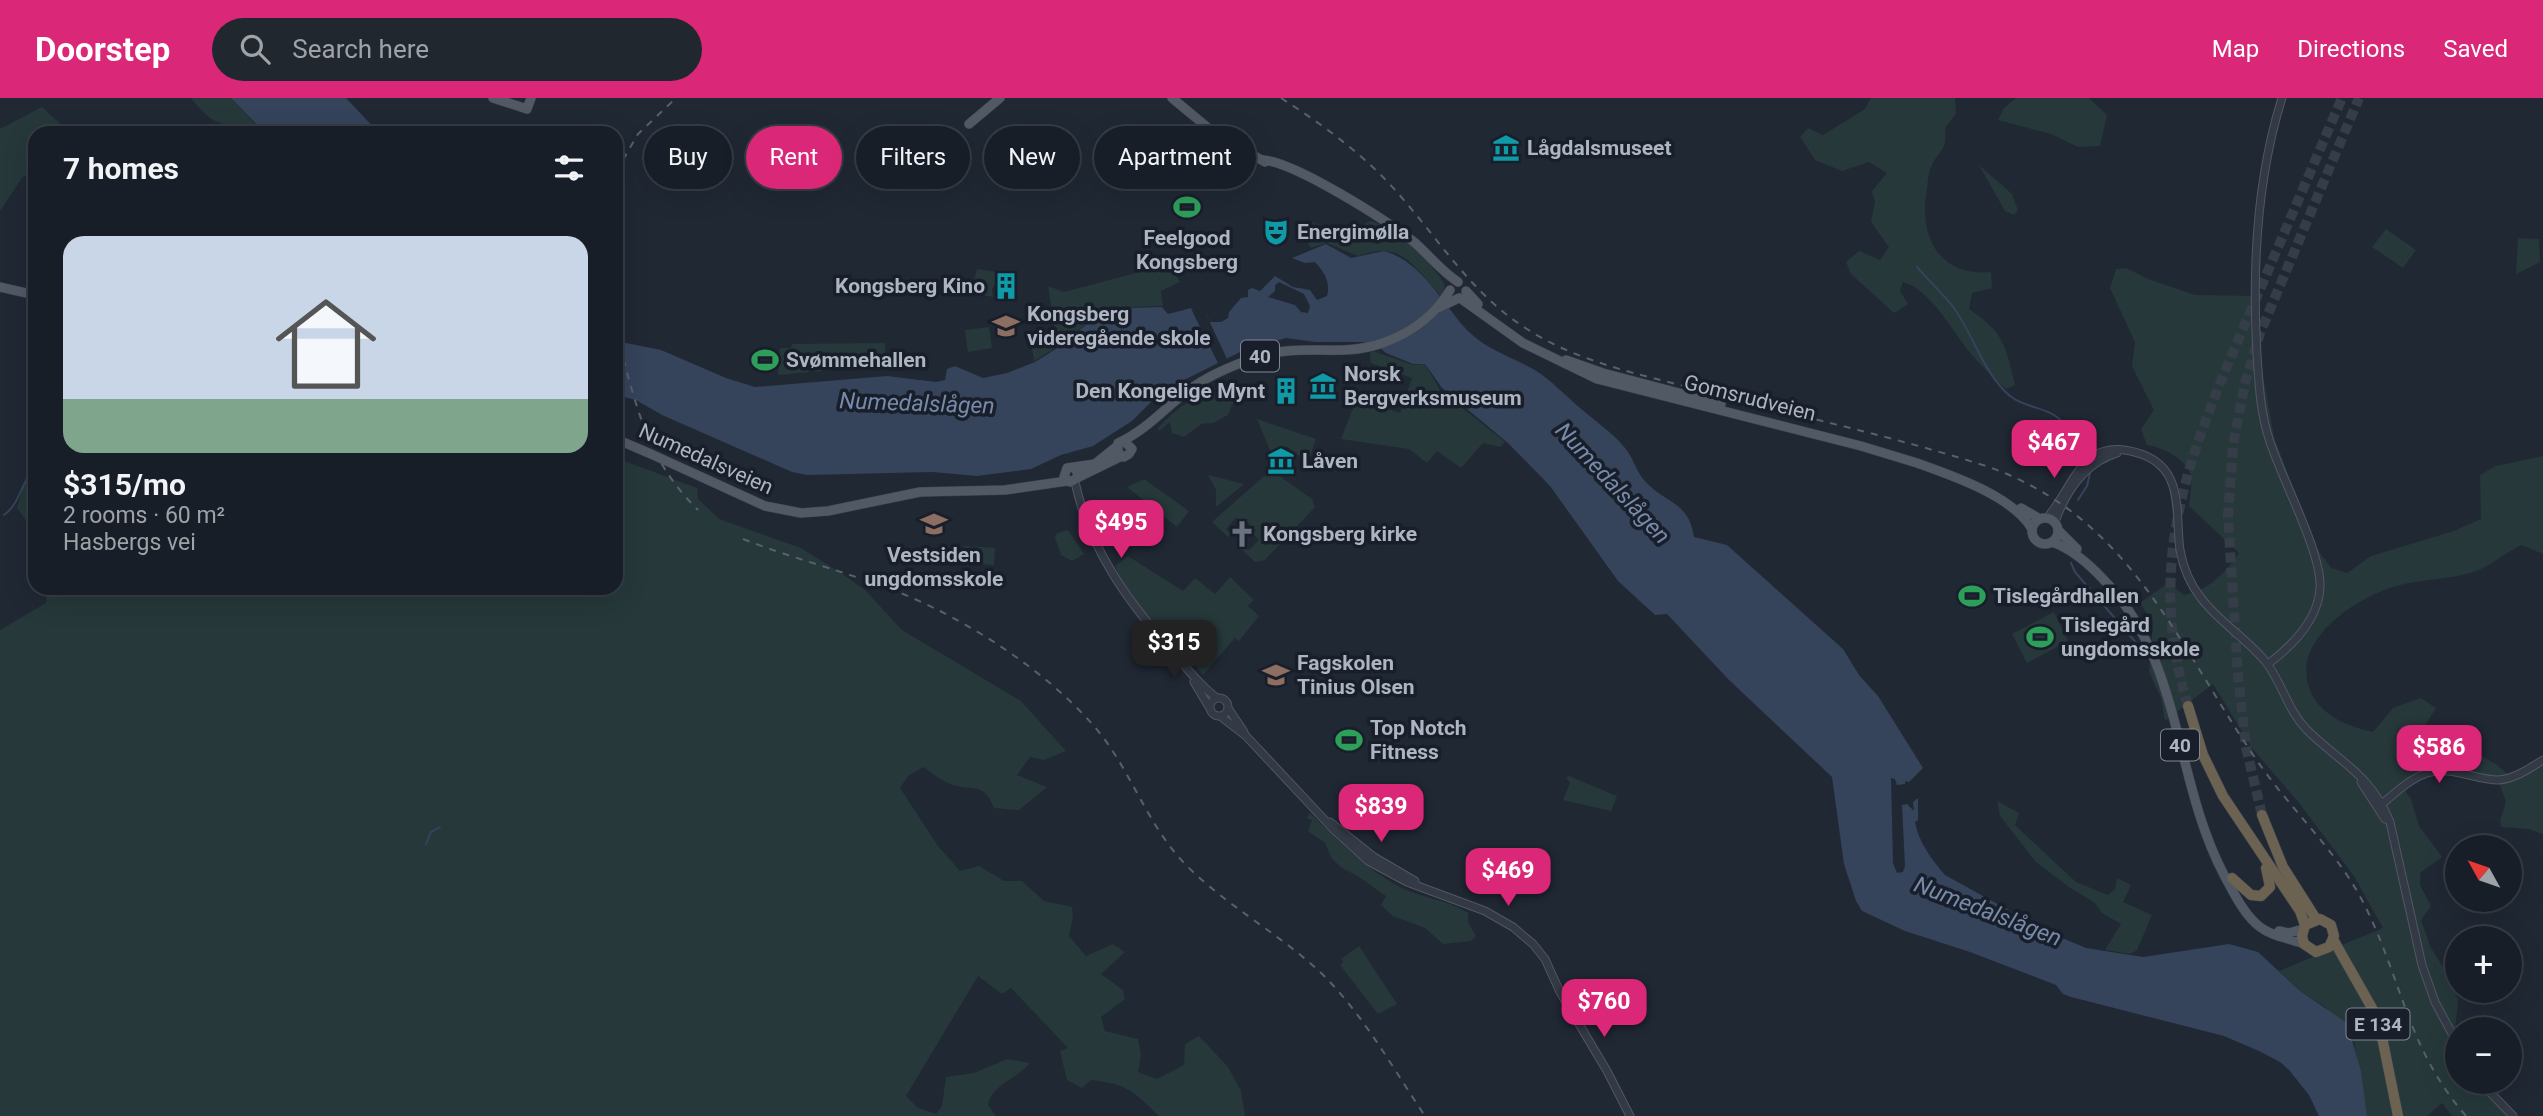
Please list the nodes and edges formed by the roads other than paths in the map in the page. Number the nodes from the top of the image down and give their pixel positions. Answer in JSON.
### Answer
{"nodes":[{"id":1,"x":493,"y":98,"type":"edge"},
{"id":2,"x":531,"y":98,"type":"edge"},
{"id":3,"x":1000,"y":98,"type":"edge"},
{"id":4,"x":2282,"y":98,"type":"edge"},
{"id":5,"x":1176,"y":100,"type":"edge"},
{"id":6,"x":969,"y":124,"type":"dead end"},
{"id":7,"x":0,"y":287,"type":"edge"},
{"id":8,"x":28,"y":293,"type":"edge"},
{"id":9,"x":1456,"y":293,"type":"junction"},
{"id":10,"x":623,"y":442,"type":"edge"},
{"id":11,"x":1124,"y":446,"type":"junction"},
{"id":12,"x":1072,"y":476,"type":"junction"},
{"id":13,"x":2050,"y":522,"type":"junction"},
{"id":14,"x":2032,"y":529,"type":"junction"},
{"id":15,"x":2052,"y":542,"type":"junction"},
{"id":16,"x":1161,"y":641,"type":"junction"},
{"id":17,"x":2268,"y":664,"type":"junction"},
{"id":18,"x":1217,"y":698,"type":"junction"},
{"id":19,"x":2188,"y":706,"type":"tunnel mouth"},
{"id":20,"x":1209,"y":707,"type":"junction"},
{"id":21,"x":1228,"y":708,"type":"junction"},
{"id":22,"x":1220,"y":716,"type":"junction"},
{"id":23,"x":1246,"y":736,"type":"junction"},
{"id":24,"x":2543,"y":760,"type":"edge"},
{"id":25,"x":2380,"y":803,"type":"junction"},
{"id":26,"x":2262,"y":815,"type":"tunnel mouth"},
{"id":27,"x":2256,"y":849,"type":"junction"},
{"id":28,"x":2232,"y":878,"type":"junction"},
{"id":29,"x":2316,"y":919,"type":"junction"},
{"id":30,"x":2304,"y":927,"type":"junction"},
{"id":31,"x":2334,"y":941,"type":"junction"},
{"id":32,"x":2304,"y":944,"type":"junction"},
{"id":33,"x":2322,"y":951,"type":"junction"},
{"id":34,"x":2445,"y":1018,"type":"edge"},
{"id":35,"x":2492,"y":1094,"type":"edge"},
{"id":36,"x":1630,"y":1116,"type":"edge"},
{"id":37,"x":2392,"y":1116,"type":"edge"},
{"id":38,"x":2398,"y":1116,"type":"edge"},
{"id":39,"x":2513,"y":1116,"type":"edge"}],
"edges":[{"from":1,"to":2,"type":"main road"},
{"from":3,"to":6,"type":"main road"},
{"from":4,"to":17,"type":"street"},
{"from":5,"to":9,"type":"main road","name":"Gomsrudveien"},
{"from":7,"to":8,"type":"main road"},
{"from":9,"to":11,"type":"main road","name":"Numedalsveien","number":"40"},
{"from":9,"to":13,"type":"main road","name":"Gomsrudveien","number":"40"},
{"from":9,"to":14,"type":"main road","name":"Gomsrudveien","number":"40"},
{"from":10,"to":12,"type":"main road","name":"Numedalsveien","number":"40","bridge":true},
{"from":11,"to":12,"type":"main road","name":"Numedalsveien","number":"40"},
{"from":11,"to":12,"type":"main road","name":"Numedalsveien","number":"40"},
{"from":12,"to":16,"type":"street"},
{"from":13,"to":14,"type":"main road"},
{"from":13,"to":15,"type":"main road"},
{"from":13,"to":17,"type":"street"},
{"from":13,"to":28,"type":"main road","name":"Gomsrudveien","number":"40"},
{"from":14,"to":15,"type":"main road","number":"40"},
{"from":15,"to":32,"type":"main road","number":"40"},
{"from":16,"to":18,"type":"street"},
{"from":16,"to":20,"type":"street"},
{"from":17,"to":25,"type":"street"},
{"from":18,"to":20,"type":"street"},
{"from":18,"to":21,"type":"street"},
{"from":19,"to":27,"type":"highway"},
{"from":20,"to":22,"type":"street"},
{"from":21,"to":22,"type":"street"},
{"from":21,"to":23,"type":"street"},
{"from":22,"to":23,"type":"street"},
{"from":23,"to":36,"type":"street"},
{"from":24,"to":25,"type":"street"},
{"from":25,"to":34,"type":"street"},
{"from":26,"to":29,"type":"highway","number":"E 134"},
{"from":27,"to":28,"type":"highway"},
{"from":27,"to":30,"type":"highway"},
{"from":28,"to":30,"type":"main road","name":"Gomsrudveien","number":"40"},
{"from":29,"to":30,"type":"highway"},
{"from":29,"to":31,"type":"highway","number":"E 134"},
{"from":30,"to":32,"type":"highway"},
{"from":31,"to":33,"type":"highway"},
{"from":31,"to":38,"type":"highway","number":"E 134"},
{"from":32,"to":33,"type":"highway","number":"E 134"},
{"from":33,"to":37,"type":"highway","number":"E 134"},
{"from":35,"to":39,"type":"street"}]}
